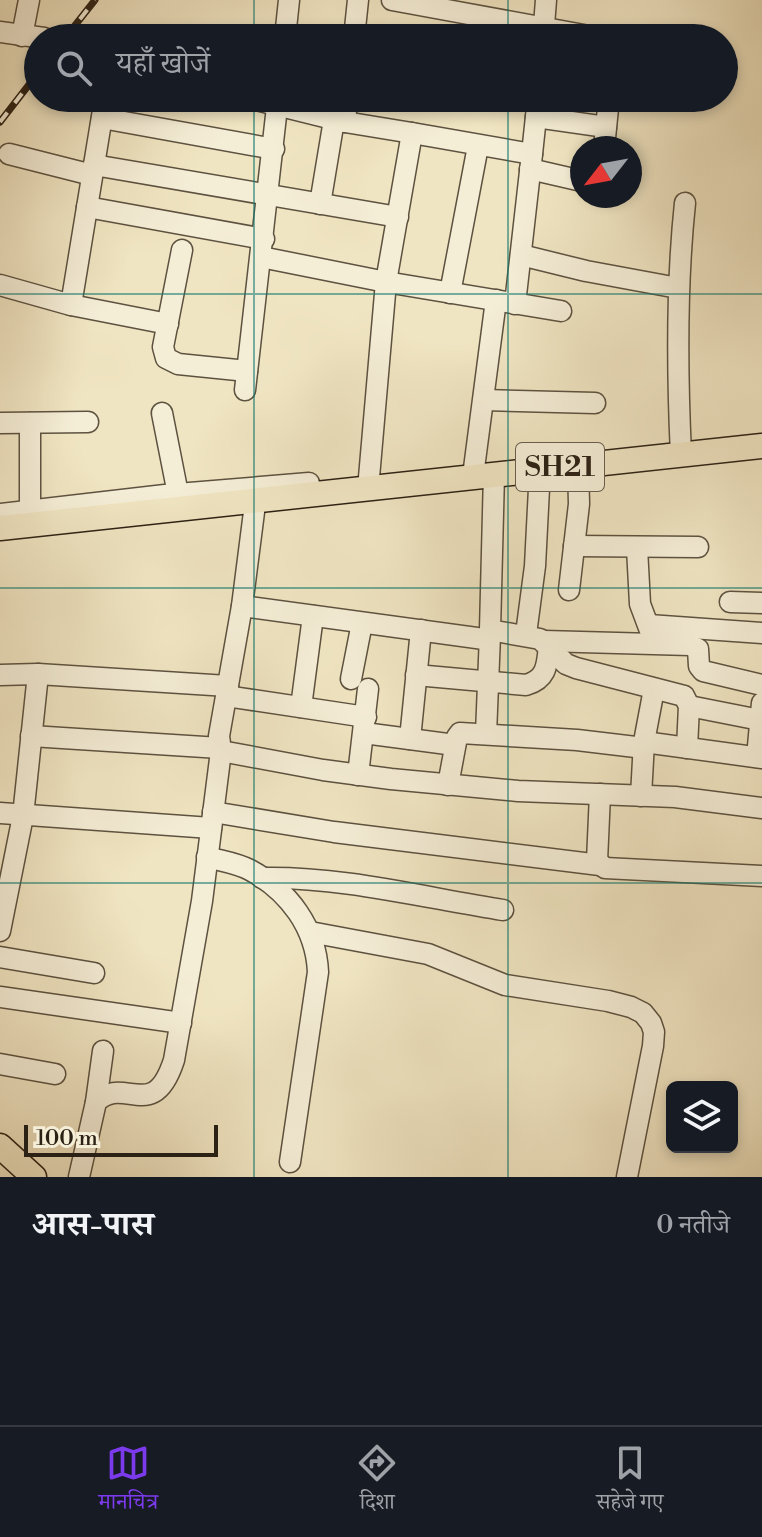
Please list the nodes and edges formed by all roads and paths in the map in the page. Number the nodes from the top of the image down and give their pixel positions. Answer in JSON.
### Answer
{"nodes":[{"id":1,"x":29,"y":0,"type":"edge"},
{"id":2,"x":289,"y":0,"type":"edge"},
{"id":3,"x":358,"y":0,"type":"edge"},
{"id":4,"x":392,"y":0,"type":"edge"},
{"id":5,"x":546,"y":0,"type":"edge"},
{"id":6,"x":24,"y":24,"type":"edge"},
{"id":7,"x":286,"y":24,"type":"edge"},
{"id":8,"x":355,"y":24,"type":"edge"},
{"id":9,"x":503,"y":24,"type":"edge"},
{"id":10,"x":545,"y":24,"type":"edge"},
{"id":11,"x":24,"y":26,"type":"edge"},
{"id":12,"x":0,"y":32,"type":"edge"},
{"id":13,"x":22,"y":36,"type":"joint"},
{"id":14,"x":103,"y":112,"type":"edge"},
{"id":15,"x":121,"y":112,"type":"edge"},
{"id":16,"x":277,"y":112,"type":"edge"},
{"id":17,"x":310,"y":112,"type":"edge"},
{"id":18,"x":342,"y":112,"type":"edge"},
{"id":19,"x":536,"y":112,"type":"edge"},
{"id":20,"x":554,"y":112,"type":"edge"},
{"id":21,"x":608,"y":112,"type":"edge"},
{"id":22,"x":339,"y":121,"type":"junction"},
{"id":23,"x":606,"y":127,"type":"junction"},
{"id":24,"x":412,"y":133,"type":"junction"},
{"id":25,"x":605,"y":136,"type":"edge"},
{"id":26,"x":478,"y":146,"type":"junction"},
{"id":27,"x":274,"y":149,"type":"junction"},
{"id":28,"x":9,"y":154,"type":"dead end"},
{"id":29,"x":531,"y":161,"type":"junction"},
{"id":30,"x":93,"y":170,"type":"junction"},
{"id":31,"x":570,"y":176,"type":"edge"},
{"id":32,"x":269,"y":195,"type":"junction"},
{"id":33,"x":685,"y":203,"type":"dead end"},
{"id":34,"x":320,"y":204,"type":"junction"},
{"id":35,"x":87,"y":207,"type":"junction"},
{"id":36,"x":398,"y":217,"type":"junction"},
{"id":37,"x":262,"y":248,"type":"junction"},
{"id":38,"x":182,"y":250,"type":"dead end"},
{"id":39,"x":521,"y":255,"type":"junction"},
{"id":40,"x":386,"y":282,"type":"junction"},
{"id":41,"x":0,"y":285,"type":"edge"},
{"id":42,"x":678,"y":288,"type":"junction"},
{"id":43,"x":450,"y":293,"type":"junction"},
{"id":44,"x":506,"y":302,"type":"junction"},
{"id":45,"x":71,"y":305,"type":"junction"},
{"id":46,"x":561,"y":311,"type":"dead end"},
{"id":47,"x":168,"y":324,"type":"junction"},
{"id":48,"x":484,"y":400,"type":"junction"},
{"id":49,"x":595,"y":403,"type":"dead end"},
{"id":50,"x":162,"y":413,"type":"dead end"},
{"id":51,"x":88,"y":422,"type":"dead end"},
{"id":52,"x":0,"y":423,"type":"edge"},
{"id":53,"x":30,"y":423,"type":"junction"},
{"id":54,"x":762,"y":446,"type":"edge"},
{"id":55,"x":681,"y":455,"type":"junction"},
{"id":56,"x":578,"y":465,"type":"junction"},
{"id":57,"x":540,"y":469,"type":"junction"},
{"id":58,"x":483,"y":475,"type":"junction"},
{"id":59,"x":370,"y":486,"type":"junction"},
{"id":60,"x":178,"y":494,"type":"junction"},
{"id":61,"x":30,"y":510,"type":"junction"},
{"id":62,"x":254,"y":512,"type":"junction"},
{"id":63,"x":0,"y":514,"type":"edge"},
{"id":64,"x":0,"y":528,"type":"edge"},
{"id":65,"x":0,"y":540,"type":"edge"},
{"id":66,"x":574,"y":546,"type":"junction"},
{"id":67,"x":698,"y":547,"type":"dead end"},
{"id":68,"x":637,"y":548,"type":"junction"},
{"id":69,"x":569,"y":590,"type":"dead end"},
{"id":70,"x":730,"y":602,"type":"dead end"},
{"id":71,"x":762,"y":603,"type":"edge"},
{"id":72,"x":242,"y":606,"type":"junction"},
{"id":73,"x":313,"y":616,"type":"junction"},
{"id":74,"x":362,"y":623,"type":"junction"},
{"id":75,"x":421,"y":630,"type":"junction"},
{"id":76,"x":490,"y":632,"type":"junction"},
{"id":77,"x":762,"y":633,"type":"edge"},
{"id":78,"x":651,"y":634,"type":"junction"},
{"id":79,"x":540,"y":640,"type":"junction"},
{"id":80,"x":38,"y":674,"type":"junction"},
{"id":81,"x":0,"y":675,"type":"edge"},
{"id":82,"x":416,"y":675,"type":"junction"},
{"id":83,"x":489,"y":682,"type":"junction"},
{"id":84,"x":762,"y":685,"type":"edge"},
{"id":85,"x":654,"y":689,"type":"junction"},
{"id":86,"x":227,"y":691,"type":"junction"},
{"id":87,"x":689,"y":706,"type":"junction"},
{"id":88,"x":301,"y":707,"type":"junction"},
{"id":89,"x":761,"y":712,"type":"edge"},
{"id":90,"x":365,"y":725,"type":"junction"},
{"id":91,"x":486,"y":734,"type":"junction"},
{"id":92,"x":31,"y":736,"type":"junction"},
{"id":93,"x":410,"y":739,"type":"junction"},
{"id":94,"x":455,"y":745,"type":"junction"},
{"id":95,"x":644,"y":745,"type":"junction"},
{"id":96,"x":687,"y":748,"type":"junction"},
{"id":97,"x":220,"y":750,"type":"junction"},
{"id":98,"x":760,"y":758,"type":"edge"},
{"id":99,"x":358,"y":775,"type":"junction"},
{"id":100,"x":448,"y":785,"type":"junction"},
{"id":101,"x":600,"y":794,"type":"junction"},
{"id":102,"x":641,"y":796,"type":"junction"},
{"id":103,"x":762,"y":808,"type":"edge"},
{"id":104,"x":0,"y":813,"type":"edge"},
{"id":105,"x":23,"y":816,"type":"junction"},
{"id":106,"x":212,"y":820,"type":"junction"},
{"id":107,"x":207,"y":857,"type":"junction"},
{"id":108,"x":600,"y":865,"type":"junction"},
{"id":109,"x":762,"y":876,"type":"edge"},
{"id":110,"x":262,"y":878,"type":"junction"},
{"id":111,"x":503,"y":910,"type":"dead end"},
{"id":112,"x":0,"y":931,"type":"edge"},
{"id":113,"x":310,"y":932,"type":"junction"},
{"id":114,"x":0,"y":957,"type":"edge"},
{"id":115,"x":94,"y":973,"type":"dead end"},
{"id":116,"x":0,"y":997,"type":"edge"},
{"id":117,"x":181,"y":1023,"type":"junction"},
{"id":118,"x":103,"y":1051,"type":"dead end"},
{"id":119,"x":0,"y":1064,"type":"edge"},
{"id":120,"x":55,"y":1074,"type":"dead end"},
{"id":121,"x":96,"y":1102,"type":"junction"},
{"id":122,"x":0,"y":1146,"type":"edge"},
{"id":123,"x":290,"y":1162,"type":"dead end"},
{"id":124,"x":34,"y":1177,"type":"edge"},
{"id":125,"x":79,"y":1177,"type":"edge"},
{"id":126,"x":627,"y":1177,"type":"edge"}],
"edges":[{"from":1,"to":6,"type":"street"},
{"from":2,"to":7,"type":"street"},
{"from":3,"to":8,"type":"street"},
{"from":4,"to":9,"type":"street"},
{"from":5,"to":10,"type":"street"},
{"from":11,"to":13,"type":"street"},
{"from":12,"to":13,"type":"street"},
{"from":14,"to":30,"type":"street"},
{"from":15,"to":27,"type":"street"},
{"from":16,"to":27,"type":"street"},
{"from":17,"to":22,"type":"street"},
{"from":18,"to":22,"type":"street"},
{"from":19,"to":29,"type":"street"},
{"from":20,"to":23,"type":"street"},
{"from":21,"to":23,"type":"street"},
{"from":22,"to":24,"type":"street"},
{"from":22,"to":34,"type":"street"},
{"from":23,"to":25,"type":"street"},
{"from":24,"to":26,"type":"street"},
{"from":24,"to":36,"type":"street"},
{"from":26,"to":29,"type":"street"},
{"from":26,"to":43,"type":"street"},
{"from":27,"to":32,"type":"street"},
{"from":28,"to":30,"type":"street"},
{"from":29,"to":31,"type":"street"},
{"from":29,"to":39,"type":"street"},
{"from":30,"to":32,"type":"street"},
{"from":30,"to":35,"type":"street"},
{"from":32,"to":34,"type":"street"},
{"from":32,"to":37,"type":"street"},
{"from":33,"to":42,"type":"street"},
{"from":34,"to":36,"type":"street"},
{"from":35,"to":37,"type":"street"},
{"from":35,"to":45,"type":"street"},
{"from":36,"to":40,"type":"street"},
{"from":37,"to":40,"type":"street"},
{"from":37,"to":47,"type":"street"},
{"from":38,"to":47,"type":"street"},
{"from":39,"to":42,"type":"street"},
{"from":39,"to":44,"type":"street"},
{"from":40,"to":43,"type":"street"},
{"from":40,"to":59,"type":"street"},
{"from":41,"to":45,"type":"street"},
{"from":42,"to":55,"type":"street"},
{"from":43,"to":44,"type":"street"},
{"from":44,"to":46,"type":"street"},
{"from":44,"to":48,"type":"street"},
{"from":45,"to":47,"type":"street"},
{"from":48,"to":49,"type":"street"},
{"from":48,"to":58,"type":"street"},
{"from":50,"to":60,"type":"street"},
{"from":51,"to":53,"type":"street"},
{"from":52,"to":53,"type":"street"},
{"from":53,"to":61,"type":"street"},
{"from":54,"to":55,"type":"main road","number":"SH21"},
{"from":55,"to":56,"type":"main road","number":"SH21"},
{"from":56,"to":57,"type":"main road","number":"SH21"},
{"from":56,"to":66,"type":"street"},
{"from":57,"to":58,"type":"main road","number":"SH21"},
{"from":57,"to":79,"type":"street"},
{"from":58,"to":59,"type":"main road","number":"SH21"},
{"from":58,"to":76,"type":"street"},
{"from":59,"to":60,"type":"street"},
{"from":59,"to":62,"type":"main road"},
{"from":59,"to":64,"type":"main road","number":"SH21"},
{"from":60,"to":61,"type":"street"},
{"from":61,"to":63,"type":"street"},
{"from":62,"to":65,"type":"main road"},
{"from":62,"to":72,"type":"street"},
{"from":66,"to":68,"type":"street"},
{"from":66,"to":69,"type":"street"},
{"from":67,"to":68,"type":"street"},
{"from":68,"to":78,"type":"street"},
{"from":70,"to":71,"type":"street"},
{"from":72,"to":73,"type":"street"},
{"from":72,"to":86,"type":"street"},
{"from":73,"to":74,"type":"street"},
{"from":73,"to":88,"type":"street"},
{"from":74,"to":75,"type":"street"},
{"from":74,"to":90,"type":"street"},
{"from":75,"to":76,"type":"street"},
{"from":75,"to":82,"type":"street"},
{"from":76,"to":79,"type":"street"},
{"from":76,"to":83,"type":"street"},
{"from":77,"to":78,"type":"street"},
{"from":78,"to":79,"type":"street"},
{"from":78,"to":84,"type":"street"},
{"from":79,"to":83,"type":"street"},
{"from":79,"to":85,"type":"street"},
{"from":80,"to":81,"type":"street"},
{"from":80,"to":86,"type":"street"},
{"from":80,"to":92,"type":"street"},
{"from":82,"to":83,"type":"street"},
{"from":82,"to":93,"type":"street"},
{"from":83,"to":91,"type":"street"},
{"from":85,"to":87,"type":"street"},
{"from":85,"to":95,"type":"street"},
{"from":86,"to":88,"type":"street"},
{"from":86,"to":97,"type":"street"},
{"from":87,"to":89,"type":"street"},
{"from":87,"to":96,"type":"street"},
{"from":88,"to":90,"type":"street"},
{"from":89,"to":98,"type":"street"},
{"from":90,"to":93,"type":"street"},
{"from":90,"to":99,"type":"street"},
{"from":91,"to":94,"type":"street"},
{"from":91,"to":95,"type":"street"},
{"from":92,"to":97,"type":"street"},
{"from":92,"to":105,"type":"street"},
{"from":93,"to":94,"type":"street"},
{"from":94,"to":100,"type":"street"},
{"from":95,"to":96,"type":"street"},
{"from":95,"to":102,"type":"street"},
{"from":96,"to":98,"type":"street"},
{"from":97,"to":99,"type":"street"},
{"from":97,"to":106,"type":"street"},
{"from":99,"to":100,"type":"street"},
{"from":100,"to":101,"type":"street"},
{"from":101,"to":102,"type":"street"},
{"from":101,"to":108,"type":"street"},
{"from":102,"to":103,"type":"street"},
{"from":104,"to":105,"type":"street"},
{"from":105,"to":106,"type":"street"},
{"from":105,"to":112,"type":"street"},
{"from":106,"to":107,"type":"street"},
{"from":106,"to":108,"type":"street"},
{"from":107,"to":110,"type":"street"},
{"from":107,"to":117,"type":"street"},
{"from":108,"to":109,"type":"street"},
{"from":110,"to":111,"type":"street"},
{"from":110,"to":113,"type":"street"},
{"from":113,"to":123,"type":"street"},
{"from":113,"to":126,"type":"street"},
{"from":114,"to":115,"type":"street"},
{"from":116,"to":117,"type":"street"},
{"from":117,"to":121,"type":"street"},
{"from":118,"to":121,"type":"street"},
{"from":119,"to":120,"type":"street"},
{"from":121,"to":125,"type":"street"},
{"from":122,"to":124,"type":"main road"}]}
